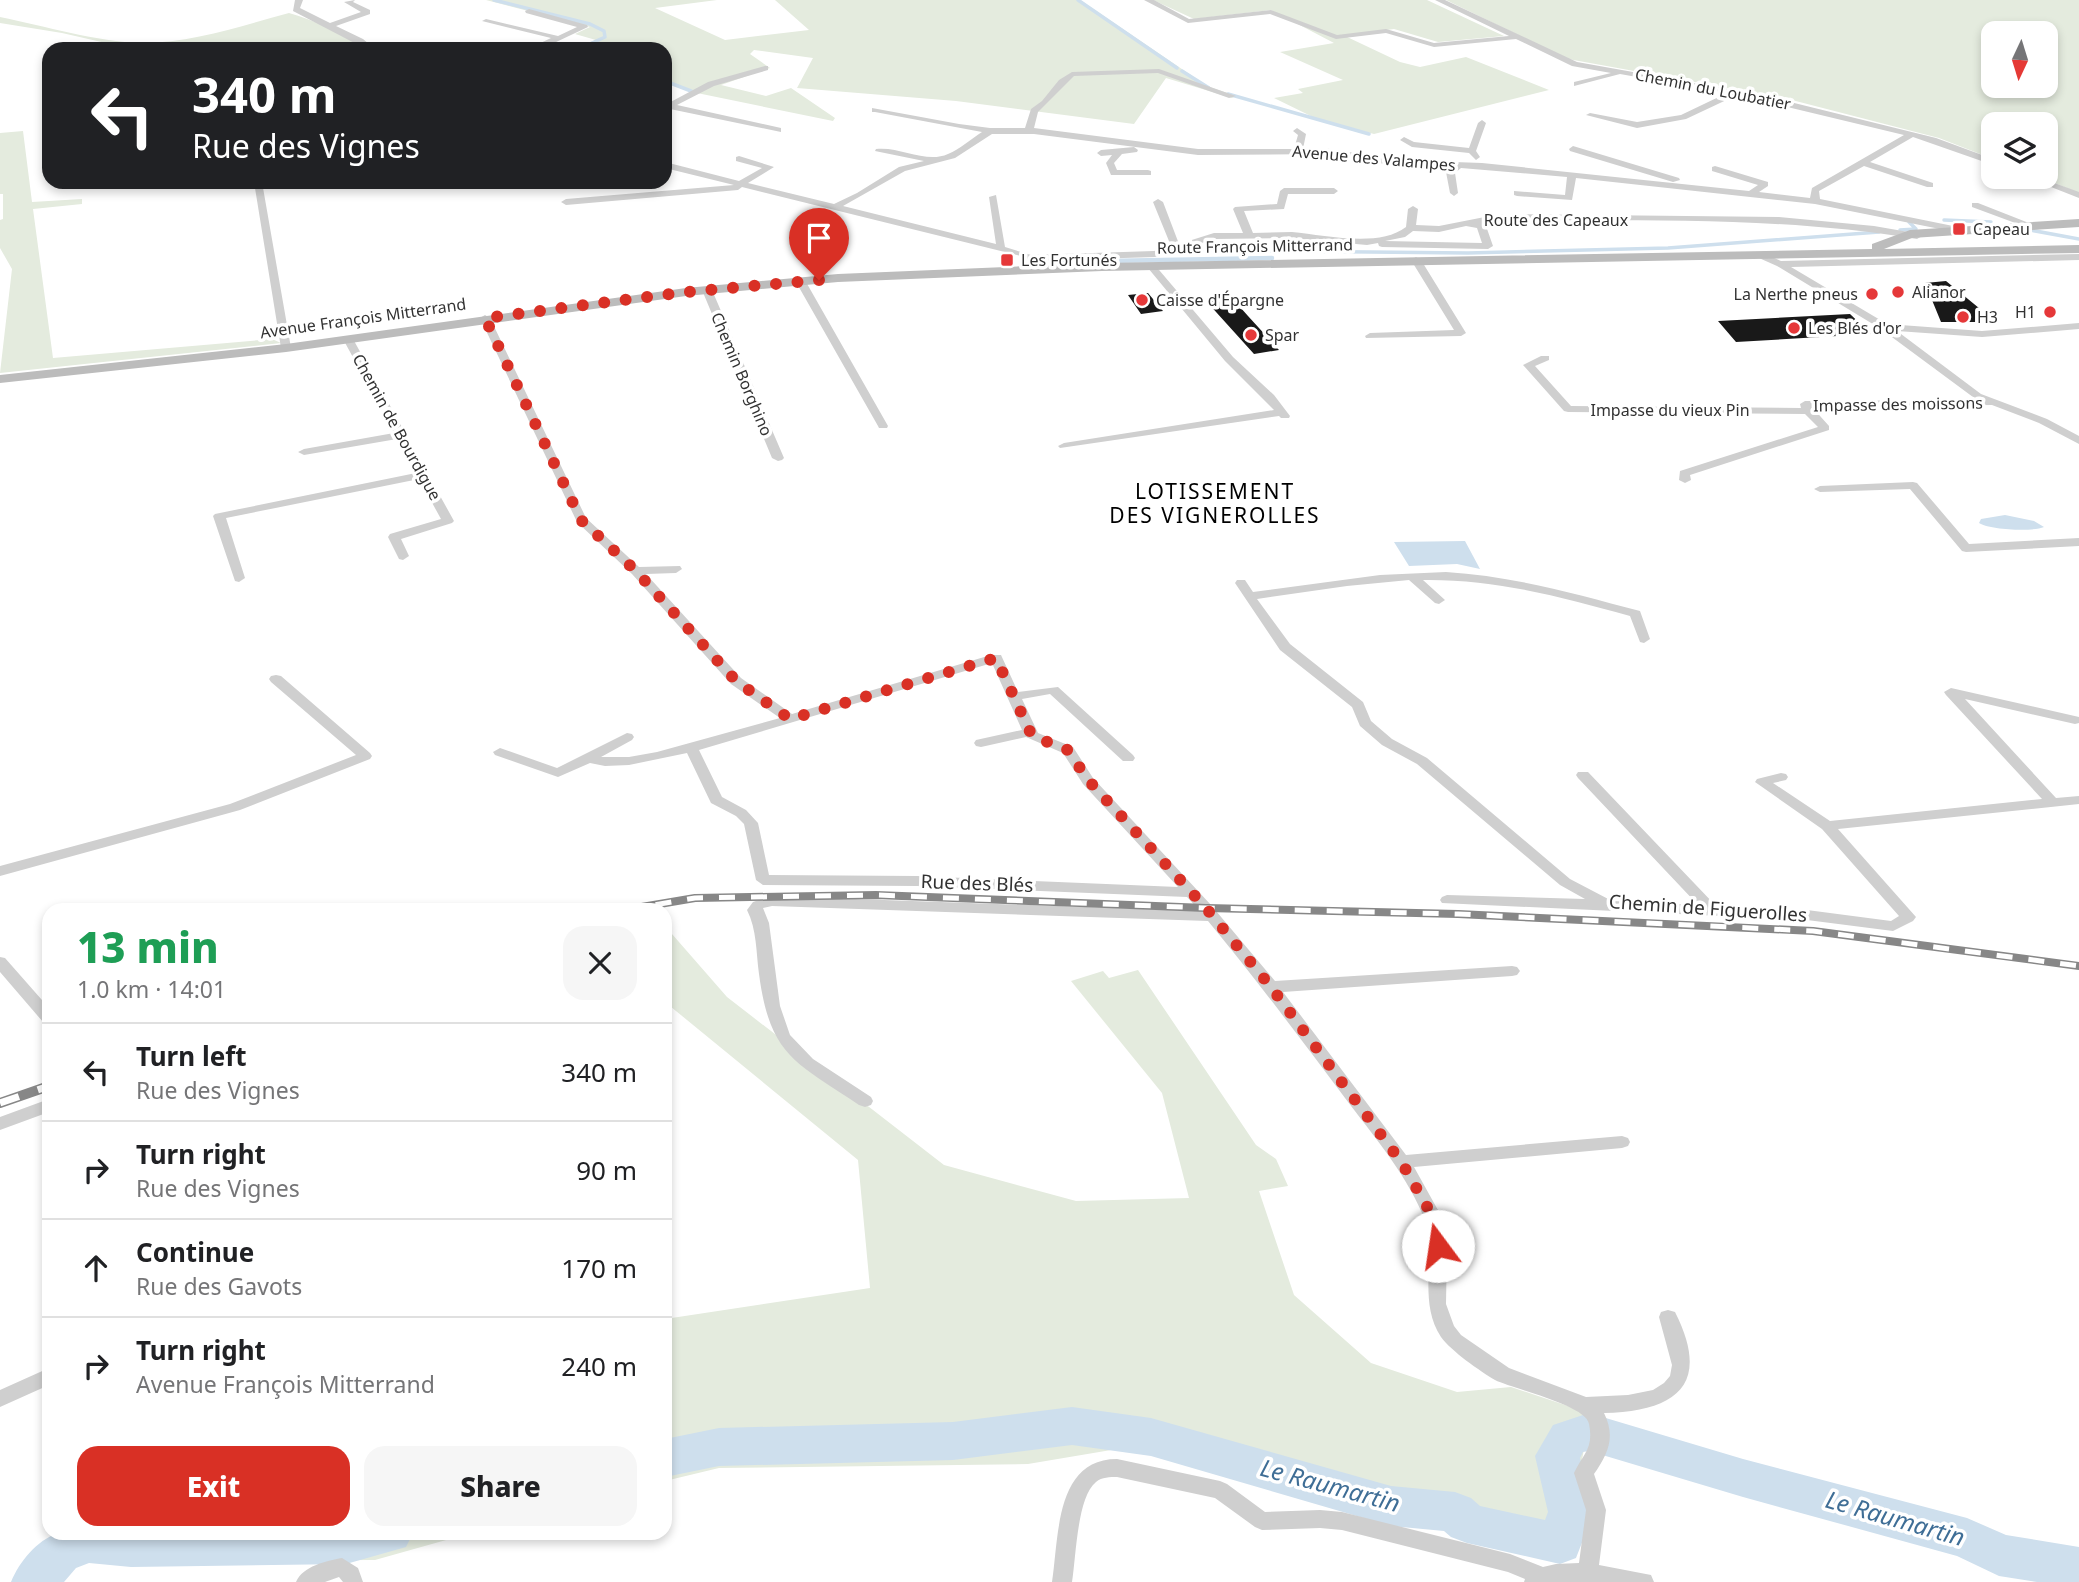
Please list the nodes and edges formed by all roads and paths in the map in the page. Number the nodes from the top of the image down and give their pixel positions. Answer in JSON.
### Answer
{"nodes":[{"id":1,"x":299,"y":0,"type":"edge"},
{"id":2,"x":352,"y":0,"type":"edge"},
{"id":3,"x":1148,"y":0,"type":"edge"},
{"id":4,"x":1438,"y":0,"type":"edge"},
{"id":5,"x":528,"y":11,"type":"dead end"},
{"id":6,"x":486,"y":21,"type":"dead end"},
{"id":7,"x":331,"y":25,"type":"junction"},
{"id":8,"x":1518,"y":37,"type":"junction"},
{"id":9,"x":559,"y":38,"type":"junction"},
{"id":10,"x":359,"y":42,"type":"edge"},
{"id":11,"x":549,"y":42,"type":"edge"},
{"id":12,"x":765,"y":68,"type":"dead end"},
{"id":13,"x":1622,"y":72,"type":"junction"},
{"id":14,"x":1577,"y":84,"type":"dead end"},
{"id":15,"x":1737,"y":92,"type":"junction"},
{"id":16,"x":1232,"y":96,"type":"dead end"},
{"id":17,"x":672,"y":104,"type":"edge"},
{"id":18,"x":672,"y":108,"type":"edge"},
{"id":19,"x":874,"y":110,"type":"dead end"},
{"id":20,"x":1590,"y":115,"type":"dead end"},
{"id":21,"x":1482,"y":123,"type":"dead end"},
{"id":22,"x":778,"y":130,"type":"dead end"},
{"id":23,"x":990,"y":131,"type":"junction"},
{"id":24,"x":1029,"y":131,"type":"junction"},
{"id":25,"x":1297,"y":131,"type":"dead end"},
{"id":26,"x":1911,"y":135,"type":"junction"},
{"id":27,"x":1404,"y":140,"type":"dead end"},
{"id":28,"x":1160,"y":148,"type":"junction"},
{"id":29,"x":1573,"y":149,"type":"dead end"},
{"id":30,"x":1298,"y":150,"type":"junction"},
{"id":31,"x":1472,"y":151,"type":"junction"},
{"id":32,"x":879,"y":152,"type":"dead end"},
{"id":33,"x":1119,"y":152,"type":"junction"},
{"id":34,"x":1101,"y":153,"type":"dead end"},
{"id":35,"x":1981,"y":158,"type":"edge"},
{"id":36,"x":739,"y":159,"type":"dead end"},
{"id":37,"x":933,"y":160,"type":"junction"},
{"id":38,"x":1861,"y":162,"type":"junction"},
{"id":39,"x":1459,"y":165,"type":"junction"},
{"id":40,"x":1482,"y":166,"type":"junction"},
{"id":41,"x":672,"y":167,"type":"edge"},
{"id":42,"x":1714,"y":169,"type":"dead end"},
{"id":43,"x":1148,"y":173,"type":"dead end"},
{"id":44,"x":1572,"y":176,"type":"junction"},
{"id":45,"x":745,"y":185,"type":"junction"},
{"id":46,"x":1930,"y":185,"type":"dead end"},
{"id":47,"x":2058,"y":187,"type":"edge"},
{"id":48,"x":259,"y":189,"type":"edge"},
{"id":49,"x":1709,"y":189,"type":"junction"},
{"id":50,"x":1334,"y":191,"type":"dead end"},
{"id":51,"x":1454,"y":193,"type":"dead end"},
{"id":52,"x":1517,"y":193,"type":"dead end"},
{"id":53,"x":1750,"y":194,"type":"junction"},
{"id":54,"x":2079,"y":195,"type":"edge"},
{"id":55,"x":993,"y":197,"type":"dead end"},
{"id":56,"x":1815,"y":201,"type":"junction"},
{"id":57,"x":566,"y":202,"type":"dead end"},
{"id":58,"x":1158,"y":202,"type":"dead end"},
{"id":59,"x":1975,"y":205,"type":"dead end"},
{"id":60,"x":835,"y":207,"type":"junction"},
{"id":61,"x":1413,"y":209,"type":"dead end"},
{"id":62,"x":1463,"y":223,"type":"junction"},
{"id":63,"x":2079,"y":223,"type":"edge"},
{"id":64,"x":2029,"y":225,"type":"junction"},
{"id":65,"x":1411,"y":228,"type":"junction"},
{"id":66,"x":1955,"y":229,"type":"junction"},
{"id":67,"x":1249,"y":235,"type":"junction"},
{"id":68,"x":1918,"y":237,"type":"junction"},
{"id":69,"x":1367,"y":242,"type":"junction"},
{"id":70,"x":2079,"y":246,"type":"edge"},
{"id":71,"x":1001,"y":248,"type":"junction"},
{"id":72,"x":1176,"y":248,"type":"junction"},
{"id":73,"x":2079,"y":257,"type":"edge"},
{"id":74,"x":1528,"y":258,"type":"junction"},
{"id":75,"x":1787,"y":259,"type":"junction"},
{"id":76,"x":1153,"y":260,"type":"junction"},
{"id":77,"x":1416,"y":260,"type":"junction"},
{"id":78,"x":982,"y":271,"type":"joint"},
{"id":79,"x":800,"y":282,"type":"junction"},
{"id":80,"x":707,"y":290,"type":"junction"},
{"id":81,"x":485,"y":318,"type":"junction"},
{"id":82,"x":2079,"y":326,"type":"edge"},
{"id":83,"x":1885,"y":327,"type":"junction"},
{"id":84,"x":1370,"y":336,"type":"dead end"},
{"id":85,"x":348,"y":339,"type":"junction"},
{"id":86,"x":286,"y":348,"type":"junction"},
{"id":87,"x":1545,"y":358,"type":"dead end"},
{"id":88,"x":0,"y":379,"type":"edge"},
{"id":89,"x":1996,"y":403,"type":"junction"},
{"id":90,"x":1808,"y":411,"type":"junction"},
{"id":91,"x":883,"y":426,"type":"dead end"},
{"id":92,"x":401,"y":435,"type":"junction"},
{"id":93,"x":2076,"y":437,"type":"edge"},
{"id":94,"x":1065,"y":446,"type":"dead end"},
{"id":95,"x":304,"y":452,"type":"dead end"},
{"id":96,"x":778,"y":458,"type":"dead end"},
{"id":97,"x":423,"y":475,"type":"junction"},
{"id":98,"x":1685,"y":480,"type":"dead end"},
{"id":99,"x":1820,"y":489,"type":"dead end"},
{"id":100,"x":2079,"y":542,"type":"edge"},
{"id":101,"x":403,"y":556,"type":"dead end"},
{"id":102,"x":676,"y":569,"type":"dead end"},
{"id":103,"x":636,"y":571,"type":"junction"},
{"id":104,"x":1413,"y":577,"type":"junction"},
{"id":105,"x":240,"y":578,"type":"dead end"},
{"id":106,"x":1241,"y":583,"type":"dead end"},
{"id":107,"x":1250,"y":596,"type":"junction"},
{"id":108,"x":1438,"y":600,"type":"dead end"},
{"id":109,"x":1644,"y":639,"type":"dead end"},
{"id":110,"x":276,"y":679,"type":"dead end"},
{"id":111,"x":1013,"y":697,"type":"junction"},
{"id":112,"x":790,"y":719,"type":"junction"},
{"id":113,"x":2075,"y":719,"type":"dead end"},
{"id":114,"x":1030,"y":732,"type":"junction"},
{"id":115,"x":627,"y":737,"type":"dead end"},
{"id":116,"x":981,"y":743,"type":"dead end"},
{"id":117,"x":691,"y":747,"type":"junction"},
{"id":118,"x":500,"y":751,"type":"dead end"},
{"id":119,"x":588,"y":758,"type":"junction"},
{"id":120,"x":1128,"y":758,"type":"dead end"},
{"id":121,"x":1583,"y":775,"type":"dead end"},
{"id":122,"x":1781,"y":777,"type":"dead end"},
{"id":123,"x":2079,"y":800,"type":"edge"},
{"id":124,"x":2052,"y":802,"type":"junction"},
{"id":125,"x":1828,"y":826,"type":"junction"},
{"id":126,"x":0,"y":871,"type":"edge"},
{"id":127,"x":917,"y":881,"type":"junction"},
{"id":128,"x":1191,"y":892,"type":"junction"},
{"id":129,"x":1447,"y":900,"type":"dead end"},
{"id":130,"x":1609,"y":905,"type":"junction"},
{"id":131,"x":912,"y":906,"type":"junction"},
{"id":132,"x":1711,"y":910,"type":"junction"},
{"id":133,"x":1213,"y":916,"type":"junction"},
{"id":134,"x":0,"y":962,"type":"edge"},
{"id":135,"x":1512,"y":971,"type":"dead end"},
{"id":136,"x":1271,"y":987,"type":"junction"},
{"id":137,"x":42,"y":1010,"type":"edge"},
{"id":138,"x":865,"y":1101,"type":"dead end"},
{"id":139,"x":42,"y":1108,"type":"edge"},
{"id":140,"x":0,"y":1124,"type":"edge"},
{"id":141,"x":1622,"y":1142,"type":"dead end"},
{"id":142,"x":1402,"y":1163,"type":"junction"},
{"id":143,"x":1668,"y":1317,"type":"dead end"},
{"id":144,"x":42,"y":1379,"type":"edge"},
{"id":145,"x":0,"y":1399,"type":"edge"},
{"id":146,"x":1585,"y":1405,"type":"junction"},
{"id":147,"x":1588,"y":1574,"type":"junction"},
{"id":148,"x":1537,"y":1579,"type":"edge"},
{"id":149,"x":306,"y":1582,"type":"edge"},
{"id":150,"x":353,"y":1582,"type":"edge"},
{"id":151,"x":1062,"y":1582,"type":"edge"},
{"id":152,"x":1644,"y":1582,"type":"edge"}],
"edges":[{"from":1,"to":7,"type":"street"},
{"from":2,"to":7,"type":"street"},
{"from":3,"to":8,"type":"street"},
{"from":4,"to":8,"type":"street","name":"Chemin du Loubatier"},
{"from":5,"to":9,"type":"street"},
{"from":6,"to":9,"type":"street"},
{"from":7,"to":10,"type":"street"},
{"from":8,"to":13,"type":"street","name":"Chemin du Loubatier"},
{"from":9,"to":11,"type":"street"},
{"from":12,"to":17,"type":"street"},
{"from":13,"to":14,"type":"street"},
{"from":13,"to":15,"type":"street","name":"Chemin du Loubatier"},
{"from":15,"to":20,"type":"street"},
{"from":15,"to":26,"type":"street","name":"Chemin du Loubatier"},
{"from":16,"to":24,"type":"street"},
{"from":18,"to":22,"type":"street"},
{"from":19,"to":23,"type":"street","name":"Avenue des Valampes"},
{"from":21,"to":31,"type":"street"},
{"from":23,"to":24,"type":"street","name":"Avenue des Valampes"},
{"from":23,"to":37,"type":"street"},
{"from":24,"to":28,"type":"street","name":"Avenue des Valampes"},
{"from":25,"to":30,"type":"street"},
{"from":26,"to":35,"type":"street","name":"Chemin du Loubatier"},
{"from":26,"to":38,"type":"street"},
{"from":27,"to":31,"type":"street"},
{"from":28,"to":30,"type":"street","name":"Avenue des Valampes"},
{"from":28,"to":33,"type":"street"},
{"from":29,"to":49,"type":"street","name":"Avenue des Valampes"},
{"from":30,"to":39,"type":"street","name":"Avenue des Valampes"},
{"from":31,"to":40,"type":"street"},
{"from":32,"to":37,"type":"street"},
{"from":33,"to":34,"type":"street"},
{"from":33,"to":43,"type":"street"},
{"from":36,"to":45,"type":"street"},
{"from":37,"to":60,"type":"street"},
{"from":38,"to":46,"type":"street"},
{"from":38,"to":56,"type":"street"},
{"from":39,"to":40,"type":"street","name":"Avenue des Valampes"},
{"from":39,"to":51,"type":"street"},
{"from":40,"to":44,"type":"street","name":"Avenue des Valampes"},
{"from":41,"to":45,"type":"street","name":"Route des Capeaux"},
{"from":42,"to":53,"type":"street"},
{"from":44,"to":49,"type":"street","name":"Avenue des Valampes"},
{"from":44,"to":52,"type":"street"},
{"from":45,"to":57,"type":"street"},
{"from":45,"to":60,"type":"street","name":"Route des Capeaux"},
{"from":47,"to":54,"type":"street"},
{"from":48,"to":86,"type":"street"},
{"from":49,"to":53,"type":"street","name":"Avenue des Valampes"},
{"from":50,"to":67,"type":"street"},
{"from":53,"to":56,"type":"street","name":"Avenue des Valampes"},
{"from":55,"to":71,"type":"street"},
{"from":56,"to":66,"type":"street","name":"Avenue des Valampes"},
{"from":58,"to":72,"type":"street"},
{"from":59,"to":64,"type":"street"},
{"from":60,"to":71,"type":"street","name":"Route des Capeaux"},
{"from":61,"to":65,"type":"street"},
{"from":62,"to":65,"type":"street","name":"Route des Capeaux"},
{"from":62,"to":68,"type":"street","name":"Route des Capeaux"},
{"from":62,"to":69,"type":"street"},
{"from":63,"to":64,"type":"main road"},
{"from":64,"to":66,"type":"main road"},
{"from":65,"to":69,"type":"street","name":"Route des Capeaux"},
{"from":66,"to":68,"type":"main road"},
{"from":67,"to":69,"type":"street","name":"Route des Capeaux"},
{"from":67,"to":72,"type":"street","name":"Route des Capeaux"},
{"from":68,"to":70,"type":"main road"},
{"from":68,"to":74,"type":"main road"},
{"from":68,"to":75,"type":"main road"},
{"from":70,"to":75,"type":"main road"},
{"from":71,"to":76,"type":"street","name":"Route des Capeaux"},
{"from":72,"to":76,"type":"street","name":"Route des Capeaux"},
{"from":73,"to":75,"type":"street"},
{"from":74,"to":75,"type":"main road"},
{"from":74,"to":77,"type":"main road","name":"Route François Mitterrand"},
{"from":75,"to":83,"type":"street"},
{"from":76,"to":77,"type":"main road","name":"Route François Mitterrand"},
{"from":76,"to":78,"type":"main road","name":"Route François Mitterrand"},
{"from":76,"to":94,"type":"street"},
{"from":77,"to":84,"type":"street"},
{"from":78,"to":79,"type":"main road","name":"Avenue François Mitterrand"},
{"from":79,"to":80,"type":"main road","name":"Avenue François Mitterrand"},
{"from":79,"to":91,"type":"street"},
{"from":80,"to":81,"type":"main road","name":"Avenue François Mitterrand"},
{"from":80,"to":96,"type":"street","name":"Chemin Borghino"},
{"from":81,"to":85,"type":"main road","name":"Avenue François Mitterrand"},
{"from":81,"to":103,"type":"street"},
{"from":82,"to":83,"type":"street"},
{"from":83,"to":89,"type":"street"},
{"from":85,"to":86,"type":"main road","name":"Avenue François Mitterrand"},
{"from":85,"to":92,"type":"street","name":"Chemin de Bourdigue"},
{"from":86,"to":88,"type":"main road","name":"Avenue François Mitterrand"},
{"from":87,"to":90,"type":"street","name":"Impasse du vieux Pin"},
{"from":89,"to":90,"type":"street","name":"Impasse des moissons"},
{"from":89,"to":93,"type":"street"},
{"from":90,"to":98,"type":"street"},
{"from":92,"to":95,"type":"street"},
{"from":92,"to":97,"type":"street","name":"Chemin de Bourdigue"},
{"from":97,"to":101,"type":"street","name":"Chemin de Bourdigue"},
{"from":97,"to":105,"type":"street"},
{"from":99,"to":100,"type":"street"},
{"from":102,"to":103,"type":"street"},
{"from":103,"to":112,"type":"street"},
{"from":104,"to":107,"type":"street"},
{"from":104,"to":108,"type":"street"},
{"from":104,"to":109,"type":"street"},
{"from":106,"to":107,"type":"street","name":"Chemin de Figuerolles"},
{"from":107,"to":130,"type":"street","name":"Chemin de Figuerolles"},
{"from":110,"to":126,"type":"street"},
{"from":111,"to":112,"type":"street"},
{"from":111,"to":114,"type":"street"},
{"from":111,"to":120,"type":"street"},
{"from":112,"to":117,"type":"street"},
{"from":113,"to":124,"type":"street"},
{"from":114,"to":116,"type":"street"},
{"from":114,"to":128,"type":"street"},
{"from":115,"to":119,"type":"street"},
{"from":117,"to":119,"type":"street"},
{"from":117,"to":127,"type":"street","name":"Rue des Blés"},
{"from":118,"to":119,"type":"street"},
{"from":121,"to":132,"type":"street"},
{"from":122,"to":125,"type":"street"},
{"from":123,"to":124,"type":"street"},
{"from":124,"to":125,"type":"street"},
{"from":125,"to":132,"type":"street","name":"Chemin de Figuerolles"},
{"from":127,"to":128,"type":"street","name":"Rue des Blés"},
{"from":127,"to":131,"type":"street"},
{"from":128,"to":133,"type":"street"},
{"from":129,"to":130,"type":"street"},
{"from":130,"to":132,"type":"street","name":"Chemin de Figuerolles"},
{"from":131,"to":133,"type":"street","name":"Rue des Blés"},
{"from":131,"to":138,"type":"street","name":"Rue des Blés"},
{"from":133,"to":136,"type":"street"},
{"from":134,"to":137,"type":"street"},
{"from":135,"to":136,"type":"street"},
{"from":136,"to":142,"type":"street"},
{"from":139,"to":140,"type":"street"},
{"from":141,"to":142,"type":"street"},
{"from":142,"to":146,"type":"street"},
{"from":143,"to":146,"type":"street"},
{"from":144,"to":145,"type":"street"},
{"from":146,"to":147,"type":"street"},
{"from":147,"to":148,"type":"street"},
{"from":147,"to":152,"type":"street"},
{"from":148,"to":151,"type":"street"},
{"from":149,"to":150,"type":"street"}]}
